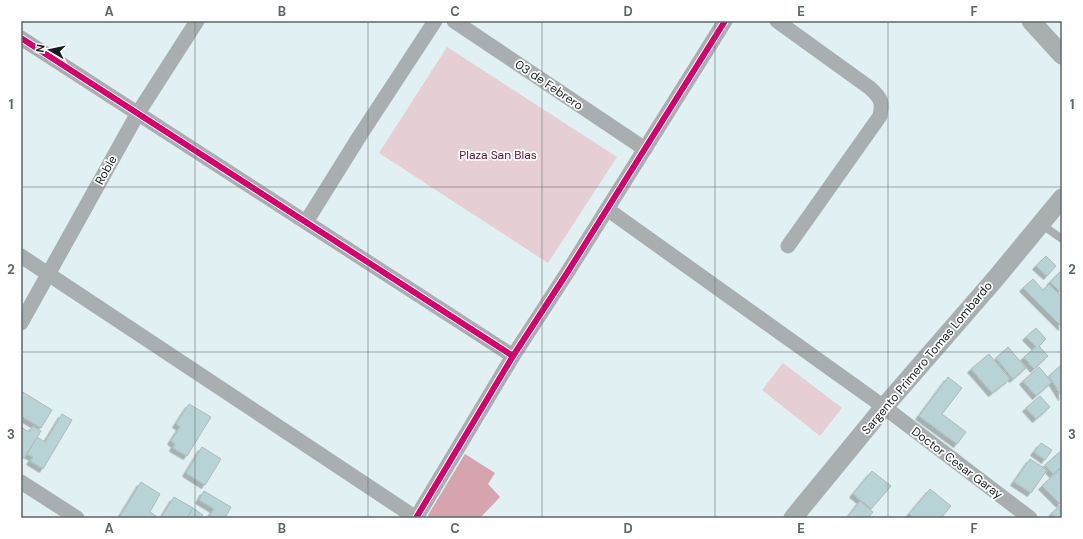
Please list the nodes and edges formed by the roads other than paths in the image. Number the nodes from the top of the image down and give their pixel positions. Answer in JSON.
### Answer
{"nodes":[{"id":1,"x":197,"y":21,"type":"edge"},
{"id":2,"x":435,"y":21,"type":"edge"},
{"id":3,"x":454,"y":21,"type":"edge"},
{"id":4,"x":725,"y":21,"type":"edge"},
{"id":5,"x":777,"y":21,"type":"edge"},
{"id":6,"x":1033,"y":22,"type":"edge"},
{"id":7,"x":21,"y":38,"type":"edge"},
{"id":8,"x":1062,"y":56,"type":"edge"},
{"id":9,"x":138,"y":113,"type":"junction"},
{"id":10,"x":645,"y":149,"type":"junction"},
{"id":11,"x":1062,"y":198,"type":"edge"},
{"id":12,"x":607,"y":209,"type":"junction"},
{"id":13,"x":306,"y":222,"type":"junction"},
{"id":14,"x":1040,"y":224,"type":"junction"},
{"id":15,"x":1062,"y":239,"type":"edge"},
{"id":16,"x":788,"y":246,"type":"dead end"},
{"id":17,"x":21,"y":256,"type":"edge"},
{"id":18,"x":48,"y":274,"type":"junction"},
{"id":19,"x":21,"y":323,"type":"edge"},
{"id":20,"x":513,"y":356,"type":"junction"},
{"id":21,"x":884,"y":407,"type":"junction"},
{"id":22,"x":21,"y":482,"type":"edge"},
{"id":23,"x":77,"y":518,"type":"edge"},
{"id":24,"x":416,"y":518,"type":"edge"},
{"id":25,"x":793,"y":518,"type":"edge"},
{"id":26,"x":1030,"y":518,"type":"edge"}],
"edges":[{"from":1,"to":9,"type":"street","name":"Roble"},
{"from":2,"to":13,"type":"street"},
{"from":3,"to":10,"type":"street","name":"03 de Febrero"},
{"from":4,"to":10,"type":"street"},
{"from":5,"to":16,"type":"street"},
{"from":6,"to":8,"type":"street"},
{"from":7,"to":9,"type":"street"},
{"from":9,"to":13,"type":"street"},
{"from":9,"to":18,"type":"street","name":"Roble"},
{"from":10,"to":12,"type":"street"},
{"from":11,"to":14,"type":"street","name":"Sargento Primero Tomas Lombardo"},
{"from":12,"to":20,"type":"street"},
{"from":12,"to":21,"type":"street","name":"Doctor Cesar Garay"},
{"from":13,"to":20,"type":"street"},
{"from":14,"to":15,"type":"lane"},
{"from":14,"to":21,"type":"street","name":"Sargento Primero Tomas Lombardo"},
{"from":17,"to":18,"type":"street"},
{"from":18,"to":19,"type":"street","name":"Roble"},
{"from":18,"to":24,"type":"street"},
{"from":20,"to":24,"type":"street"},
{"from":21,"to":25,"type":"street","name":"Sargento Primero Tomas Lombardo"},
{"from":21,"to":26,"type":"street","name":"Doctor Cesar Garay"},
{"from":22,"to":23,"type":"street"}]}
